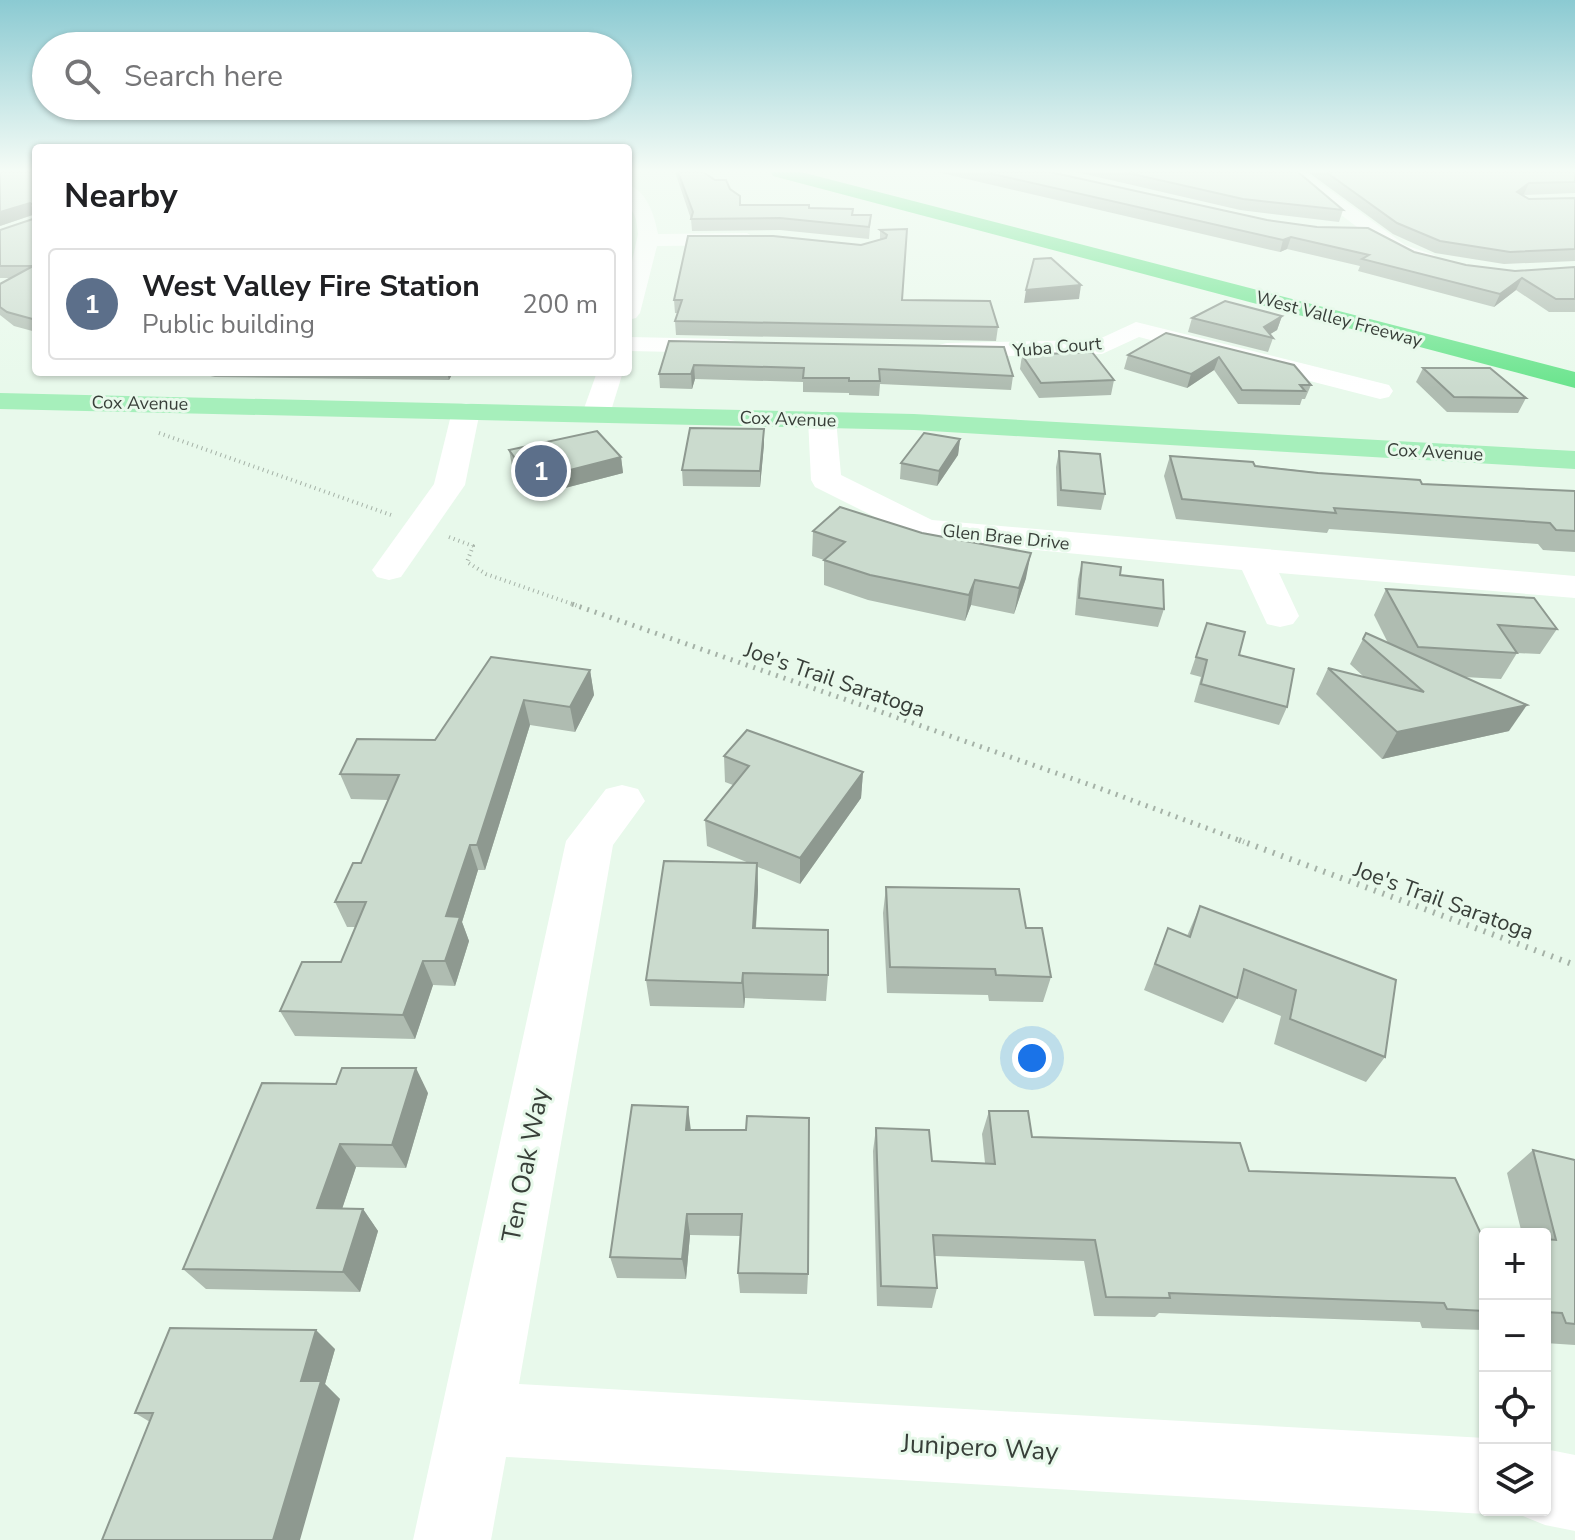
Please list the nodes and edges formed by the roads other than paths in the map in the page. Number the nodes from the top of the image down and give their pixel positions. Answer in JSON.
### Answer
{"nodes":[{"id":1,"x":649,"y":244,"type":"edge"},
{"id":2,"x":1054,"y":244,"type":"edge"},
{"id":3,"x":1137,"y":244,"type":"edge"},
{"id":4,"x":1391,"y":244,"type":"edge"},
{"id":5,"x":1149,"y":247,"type":"dead end"},
{"id":6,"x":1450,"y":265,"type":"edge"},
{"id":7,"x":632,"y":300,"type":"edge"},
{"id":8,"x":632,"y":344,"type":"edge"},
{"id":9,"x":752,"y":346,"type":"edge"},
{"id":10,"x":923,"y":350,"type":"edge"},
{"id":11,"x":609,"y":376,"type":"edge"},
{"id":12,"x":1575,"y":380,"type":"edge"},
{"id":13,"x":1380,"y":391,"type":"dead end"},
{"id":14,"x":0,"y":401,"type":"edge"},
{"id":15,"x":466,"y":411,"type":"junction"},
{"id":16,"x":596,"y":414,"type":"junction"},
{"id":17,"x":822,"y":419,"type":"junction"},
{"id":18,"x":1575,"y":460,"type":"edge"},
{"id":19,"x":1256,"y":561,"type":"junction"},
{"id":20,"x":389,"y":570,"type":"dead end"},
{"id":21,"x":1575,"y":587,"type":"edge"},
{"id":22,"x":1280,"y":616,"type":"dead end"},
{"id":23,"x":622,"y":801,"type":"dead end"},
{"id":24,"x":475,"y":1418,"type":"junction"},
{"id":25,"x":1479,"y":1476,"type":"edge"},
{"id":26,"x":1551,"y":1488,"type":"edge"},
{"id":27,"x":1575,"y":1493,"type":"edge"},
{"id":28,"x":452,"y":1540,"type":"edge"}],
"edges":[{"from":1,"to":7,"type":"street"},
{"from":2,"to":12,"type":"highway","name":"West Valley Freeway"},
{"from":3,"to":5,"type":"highway"},
{"from":4,"to":6,"type":"street"},
{"from":8,"to":9,"type":"street"},
{"from":10,"to":13,"type":"street","name":"Yuba Court"},
{"from":11,"to":16,"type":"street"},
{"from":14,"to":15,"type":"main road","name":"Cox Avenue"},
{"from":15,"to":16,"type":"main road","name":"Cox Avenue"},
{"from":15,"to":20,"type":"street"},
{"from":16,"to":17,"type":"main road","name":"Cox Avenue"},
{"from":17,"to":18,"type":"main road","name":"Cox Avenue"},
{"from":17,"to":19,"type":"street","name":"Glen Brae Drive"},
{"from":19,"to":21,"type":"street","name":"Glen Brae Drive"},
{"from":19,"to":22,"type":"street"},
{"from":23,"to":24,"type":"street","name":"Ten Oak Way"},
{"from":24,"to":25,"type":"street","name":"Junipero Way"},
{"from":24,"to":28,"type":"street","name":"Ten Oak Way"},
{"from":26,"to":27,"type":"street"}]}
